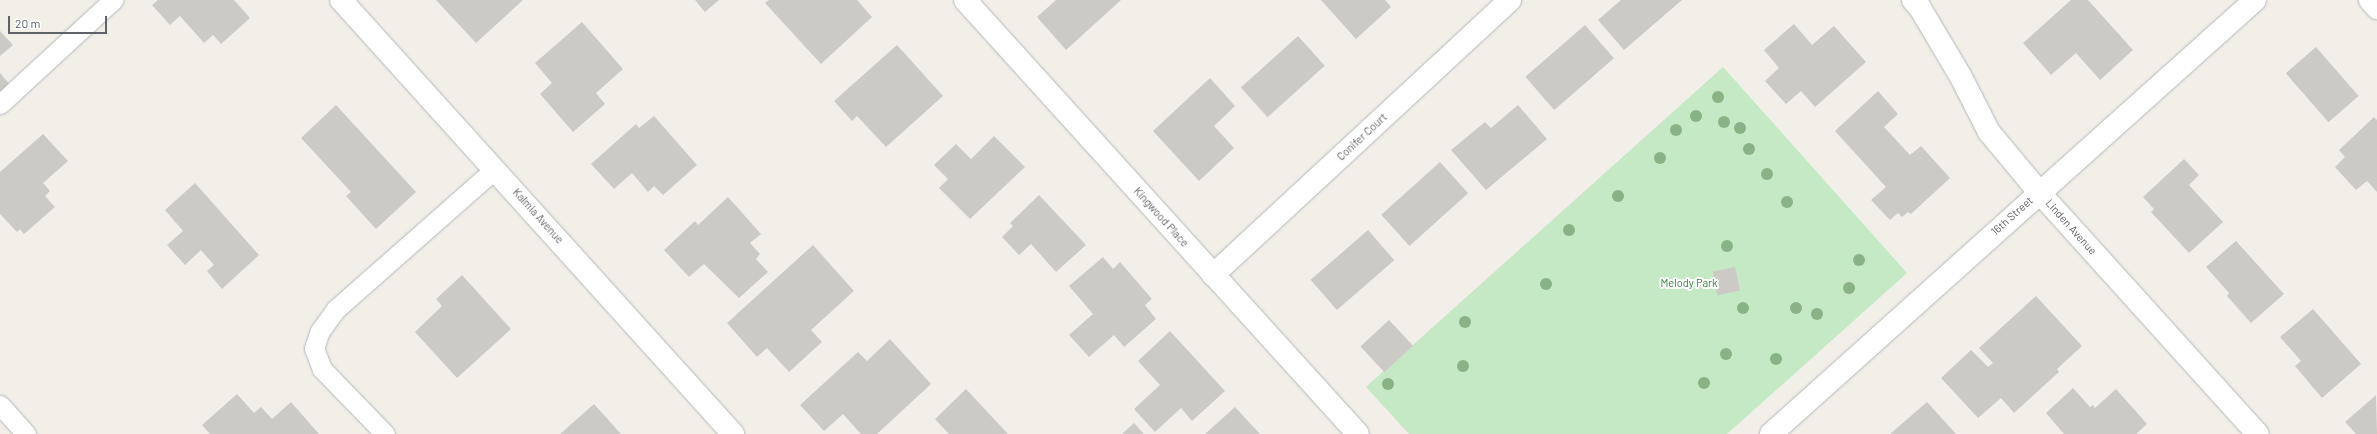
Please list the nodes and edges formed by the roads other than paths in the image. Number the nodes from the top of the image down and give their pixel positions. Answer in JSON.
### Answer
{"nodes":[{"id":1,"x":113,"y":0,"type":"edge"},
{"id":2,"x":341,"y":0,"type":"edge"},
{"id":3,"x":964,"y":0,"type":"edge"},
{"id":4,"x":1510,"y":0,"type":"edge"},
{"id":5,"x":1914,"y":0,"type":"edge"},
{"id":6,"x":2255,"y":0,"type":"edge"},
{"id":7,"x":2370,"y":0,"type":"edge"},
{"id":8,"x":2377,"y":8,"type":"edge"},
{"id":9,"x":0,"y":104,"type":"edge"},
{"id":10,"x":495,"y":169,"type":"junction"},
{"id":11,"x":2039,"y":192,"type":"junction"},
{"id":12,"x":1213,"y":275,"type":"junction"},
{"id":13,"x":0,"y":405,"type":"edge"},
{"id":14,"x":26,"y":434,"type":"edge"},
{"id":15,"x":385,"y":434,"type":"edge"},
{"id":16,"x":733,"y":434,"type":"edge"},
{"id":17,"x":1358,"y":434,"type":"edge"},
{"id":18,"x":1770,"y":434,"type":"edge"},
{"id":19,"x":2258,"y":434,"type":"edge"}],
"edges":[{"from":1,"to":9,"type":"lane"},
{"from":2,"to":10,"type":"street","name":"Kalmia Avenue"},
{"from":3,"to":12,"type":"street","name":"Kingwood Place"},
{"from":4,"to":12,"type":"street","name":"Conifer Court"},
{"from":5,"to":11,"type":"street","name":"Linden Avenue"},
{"from":6,"to":11,"type":"street","name":"16th Street"},
{"from":7,"to":8,"type":"street"},
{"from":10,"to":15,"type":"lane"},
{"from":10,"to":16,"type":"street","name":"Kalmia Avenue"},
{"from":11,"to":18,"type":"street","name":"16th Street"},
{"from":11,"to":19,"type":"street","name":"Linden Avenue"},
{"from":12,"to":17,"type":"street","name":"Kingwood Place"},
{"from":13,"to":14,"type":"lane"}]}
